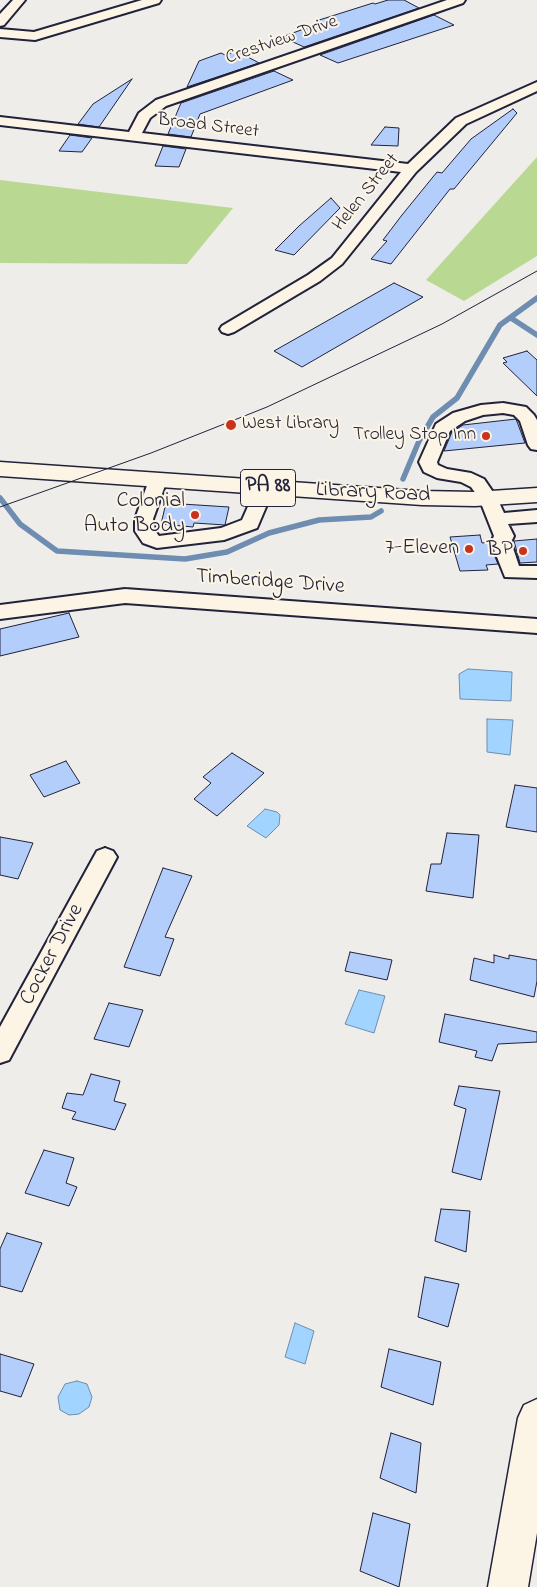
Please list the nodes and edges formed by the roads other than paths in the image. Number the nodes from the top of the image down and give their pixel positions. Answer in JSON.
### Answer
{"nodes":[{"id":1,"x":19,"y":0,"type":"edge"},
{"id":2,"x":155,"y":0,"type":"edge"},
{"id":3,"x":458,"y":0,"type":"edge"},
{"id":4,"x":0,"y":22,"type":"edge"},
{"id":5,"x":0,"y":33,"type":"edge"},
{"id":6,"x":537,"y":86,"type":"edge"},
{"id":7,"x":0,"y":121,"type":"edge"},
{"id":8,"x":133,"y":137,"type":"junction"},
{"id":9,"x":411,"y":169,"type":"junction"},
{"id":10,"x":228,"y":328,"type":"dead end"},
{"id":11,"x":537,"y":445,"type":"edge"},
{"id":12,"x":0,"y":469,"type":"edge"},
{"id":13,"x":158,"y":480,"type":"junction"},
{"id":14,"x":265,"y":488,"type":"junction"},
{"id":15,"x":537,"y":495,"type":"edge"},
{"id":16,"x":488,"y":498,"type":"junction"},
{"id":17,"x":537,"y":516,"type":"edge"},
{"id":18,"x":497,"y":519,"type":"junction"},
{"id":19,"x":537,"y":572,"type":"edge"},
{"id":20,"x":0,"y":612,"type":"edge"},
{"id":21,"x":537,"y":626,"type":"edge"},
{"id":22,"x":105,"y":857,"type":"dead end"},
{"id":23,"x":0,"y":1052,"type":"edge"},
{"id":24,"x":537,"y":1418,"type":"edge"},
{"id":25,"x":508,"y":1587,"type":"edge"}],
"edges":[{"from":1,"to":4,"type":"street"},
{"from":2,"to":5,"type":"street"},
{"from":3,"to":8,"type":"street","name":"Crestview Drive"},
{"from":6,"to":9,"type":"street","name":"Helen Street"},
{"from":7,"to":8,"type":"street","name":"Broad Street"},
{"from":8,"to":9,"type":"street","name":"Broad Street"},
{"from":9,"to":10,"type":"street","name":"Helen Street"},
{"from":11,"to":16,"type":"street"},
{"from":12,"to":13,"type":"main road","name":"Library Road","number":"PA 88"},
{"from":13,"to":14,"type":"main road","name":"Library Road","number":"PA 88"},
{"from":13,"to":14,"type":"street"},
{"from":14,"to":16,"type":"main road","name":"Library Road","number":"PA 88"},
{"from":15,"to":16,"type":"main road","name":"Library Road","number":"PA 88"},
{"from":16,"to":18,"type":"street"},
{"from":17,"to":18,"type":"street"},
{"from":18,"to":19,"type":"street"},
{"from":20,"to":21,"type":"street","name":"Timberidge Drive"},
{"from":22,"to":23,"type":"street","name":"Cocker Drive"},
{"from":24,"to":25,"type":"main road"}]}
